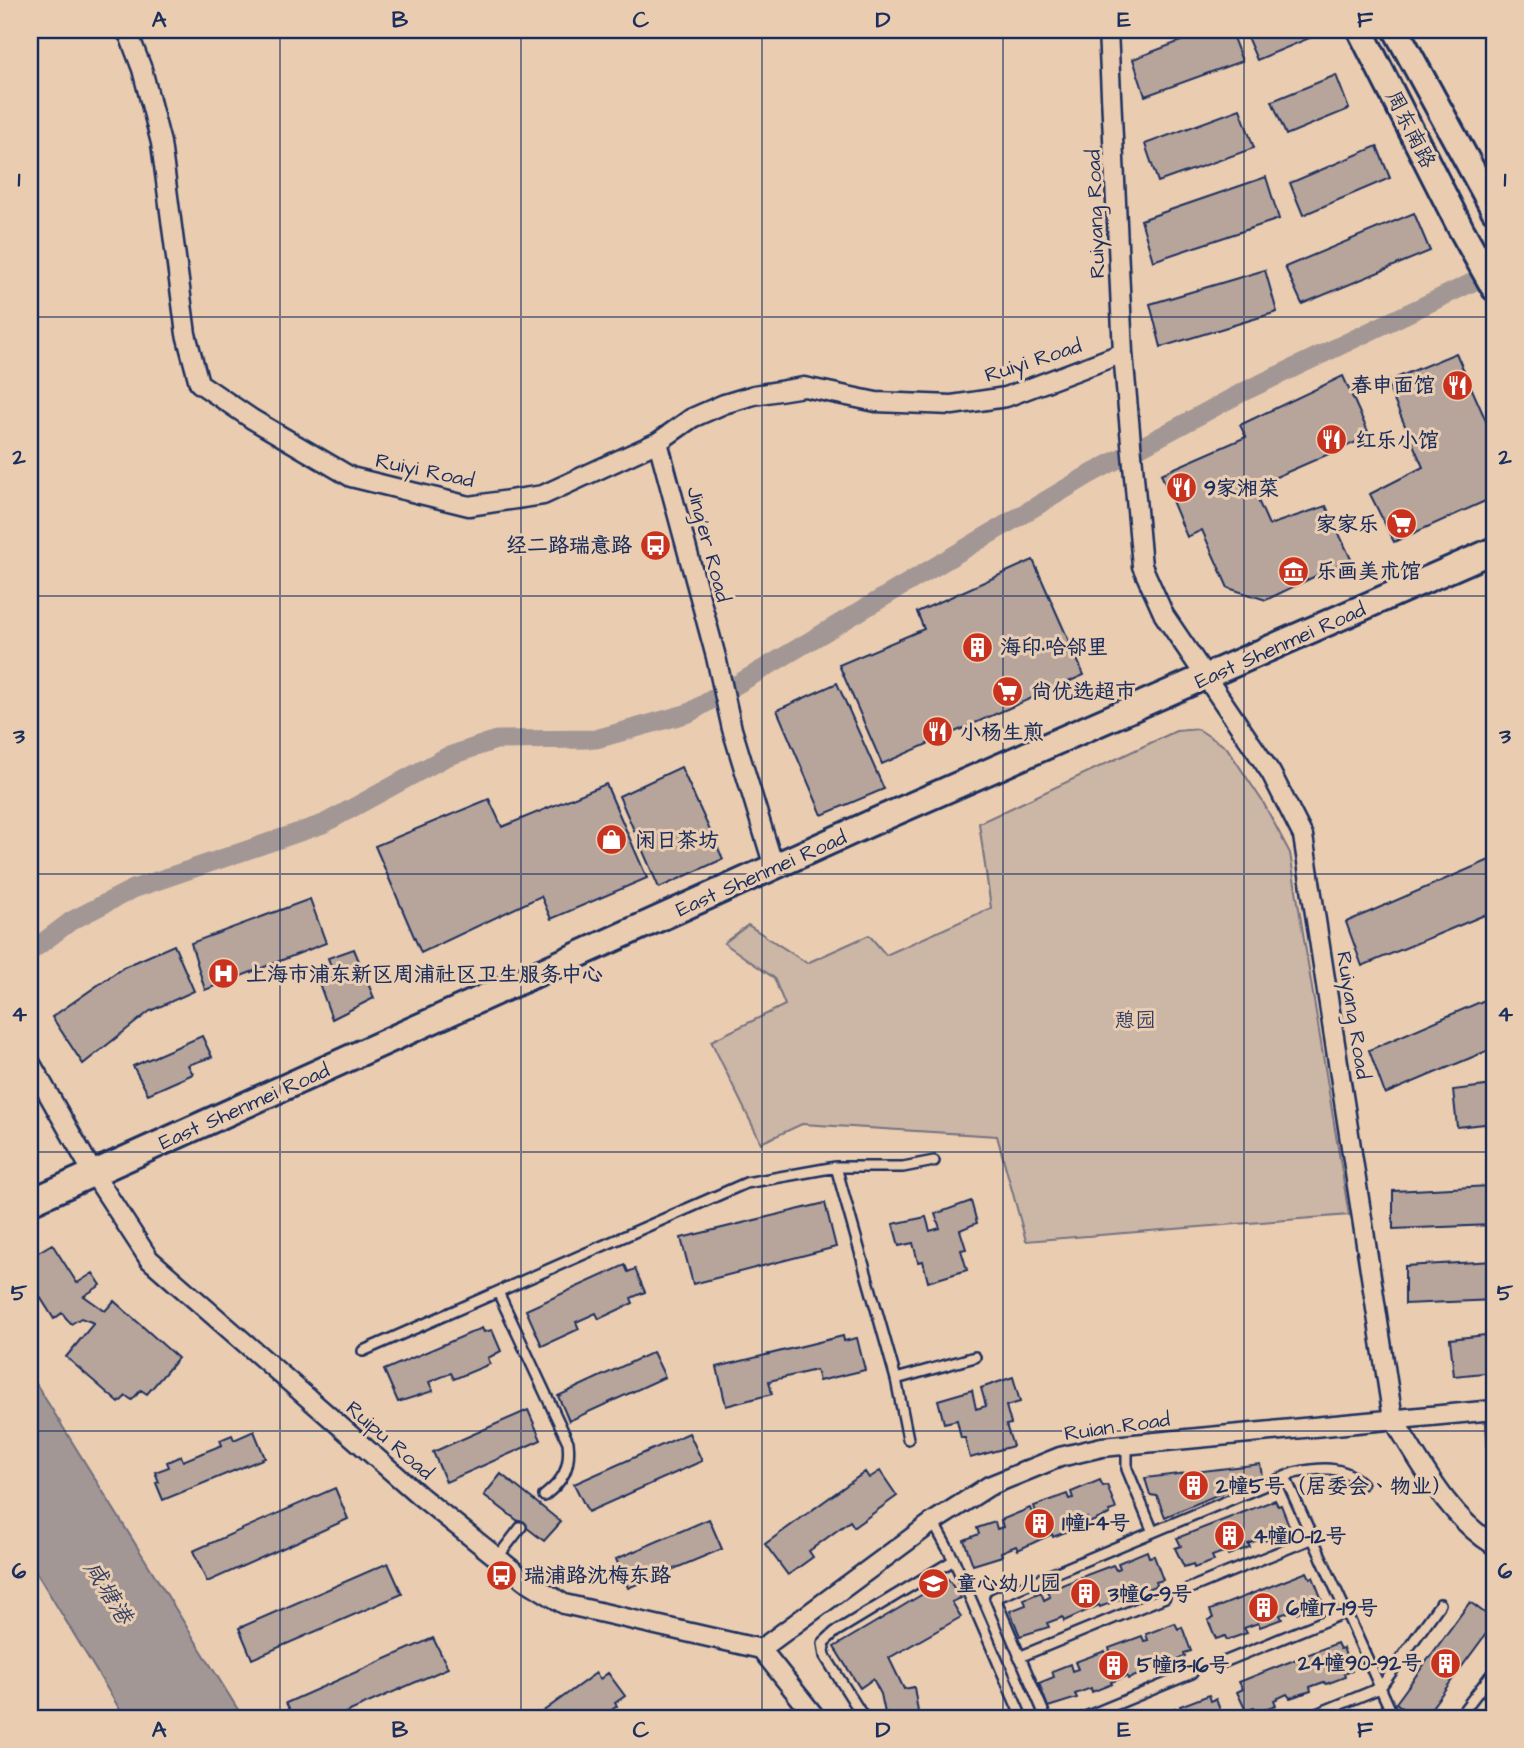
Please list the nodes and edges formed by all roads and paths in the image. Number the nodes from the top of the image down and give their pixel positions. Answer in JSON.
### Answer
{"nodes":[{"id":1,"x":124,"y":30,"type":"edge"},
{"id":2,"x":1108,"y":30,"type":"edge"},
{"id":3,"x":1360,"y":30,"type":"edge"},
{"id":4,"x":1396,"y":30,"type":"edge"},
{"id":5,"x":1494,"y":210,"type":"edge"},
{"id":6,"x":1494,"y":288,"type":"edge"},
{"id":7,"x":1123,"y":353,"type":"junction"},
{"id":8,"x":658,"y":442,"type":"junction"},
{"id":9,"x":1494,"y":551,"type":"edge"},
{"id":10,"x":1205,"y":678,"type":"junction"},
{"id":11,"x":775,"y":867,"type":"junction"},
{"id":12,"x":30,"y":1062,"type":"edge"},
{"id":13,"x":934,"y":1161,"type":"dead end"},
{"id":14,"x":836,"y":1167,"type":"junction"},
{"id":15,"x":93,"y":1173,"type":"junction"},
{"id":16,"x":30,"y":1202,"type":"edge"},
{"id":17,"x":498,"y":1292,"type":"junction"},
{"id":18,"x":363,"y":1351,"type":"dead end"},
{"id":19,"x":975,"y":1357,"type":"dead end"},
{"id":20,"x":896,"y":1379,"type":"junction"},
{"id":21,"x":1494,"y":1410,"type":"edge"},
{"id":22,"x":1393,"y":1419,"type":"junction"},
{"id":23,"x":908,"y":1439,"type":"dead end"},
{"id":24,"x":1127,"y":1445,"type":"junction"},
{"id":25,"x":1285,"y":1476,"type":"junction"},
{"id":26,"x":1362,"y":1484,"type":"dead end"},
{"id":27,"x":544,"y":1496,"type":"dead end"},
{"id":28,"x":933,"y":1522,"type":"junction"},
{"id":29,"x":520,"y":1527,"type":"dead end"},
{"id":30,"x":1153,"y":1532,"type":"junction"},
{"id":31,"x":1313,"y":1538,"type":"junction"},
{"id":32,"x":1494,"y":1545,"type":"edge"},
{"id":33,"x":497,"y":1558,"type":"junction"},
{"id":34,"x":954,"y":1560,"type":"junction"},
{"id":35,"x":1188,"y":1589,"type":"dead end"},
{"id":36,"x":1165,"y":1597,"type":"dead end"},
{"id":37,"x":1440,"y":1604,"type":"dead end"},
{"id":38,"x":1346,"y":1612,"type":"junction"},
{"id":39,"x":761,"y":1649,"type":"junction"},
{"id":40,"x":1019,"y":1657,"type":"junction"},
{"id":41,"x":1219,"y":1664,"type":"dead end"},
{"id":42,"x":1494,"y":1671,"type":"edge"},
{"id":43,"x":1192,"y":1674,"type":"dead end"},
{"id":44,"x":1380,"y":1688,"type":"junction"},
{"id":45,"x":816,"y":1718,"type":"edge"},
{"id":46,"x":864,"y":1718,"type":"edge"},
{"id":47,"x":1022,"y":1718,"type":"edge"},
{"id":48,"x":1046,"y":1718,"type":"edge"},
{"id":49,"x":1083,"y":1718,"type":"edge"},
{"id":50,"x":1307,"y":1718,"type":"edge"},
{"id":51,"x":1394,"y":1718,"type":"edge"},
{"id":52,"x":1458,"y":1718,"type":"edge"}],
"edges":[{"from":1,"to":8,"type":"street","name":"Ruiyi Road"},
{"from":2,"to":7,"type":"street","name":"Ruiyang Road"},
{"from":3,"to":6,"type":"street","name":"周东南路"},
{"from":4,"to":5,"type":"street"},
{"from":7,"to":8,"type":"street","name":"Ruiyi Road"},
{"from":7,"to":10,"type":"street","name":"Ruiyang Road"},
{"from":8,"to":11,"type":"street","name":"Jing'er Road"},
{"from":9,"to":10,"type":"street","name":"East Shenmei Road"},
{"from":10,"to":11,"type":"street","name":"East Shenmei Road"},
{"from":10,"to":22,"type":"street","name":"Ruiyang Road"},
{"from":11,"to":15,"type":"street","name":"East Shenmei Road"},
{"from":12,"to":15,"type":"street","name":"Ruipu Road"},
{"from":13,"to":14,"type":"lane"},
{"from":14,"to":17,"type":"lane"},
{"from":14,"to":20,"type":"lane"},
{"from":15,"to":16,"type":"street","name":"East Shenmei Road"},
{"from":15,"to":33,"type":"street","name":"Ruipu Road"},
{"from":17,"to":18,"type":"lane"},
{"from":17,"to":27,"type":"lane"},
{"from":19,"to":20,"type":"lane"},
{"from":20,"to":23,"type":"lane"},
{"from":21,"to":22,"type":"street","name":"Ruian Road"},
{"from":22,"to":24,"type":"street","name":"Ruian Road"},
{"from":22,"to":32,"type":"street","name":"Ruiyang Road"},
{"from":24,"to":28,"type":"street","name":"Ruian Road"},
{"from":24,"to":30,"type":"lane"},
{"from":25,"to":26,"type":"lane"},
{"from":25,"to":30,"type":"lane"},
{"from":25,"to":31,"type":"lane"},
{"from":28,"to":34,"type":"lane"},
{"from":28,"to":39,"type":"street","name":"Ruian Road"},
{"from":29,"to":33,"type":"lane"},
{"from":30,"to":40,"type":"lane"},
{"from":31,"to":35,"type":"lane"},
{"from":31,"to":38,"type":"lane"},
{"from":33,"to":39,"type":"street","name":"Ruipu Road"},
{"from":34,"to":46,"type":"lane"},
{"from":34,"to":47,"type":"lane"},
{"from":36,"to":40,"type":"lane"},
{"from":37,"to":44,"type":"lane"},
{"from":38,"to":41,"type":"lane"},
{"from":38,"to":44,"type":"lane"},
{"from":39,"to":45,"type":"street"},
{"from":40,"to":48,"type":"lane"},
{"from":42,"to":52,"type":"lane"},
{"from":43,"to":49,"type":"lane"},
{"from":44,"to":50,"type":"lane"},
{"from":44,"to":51,"type":"lane"}]}
